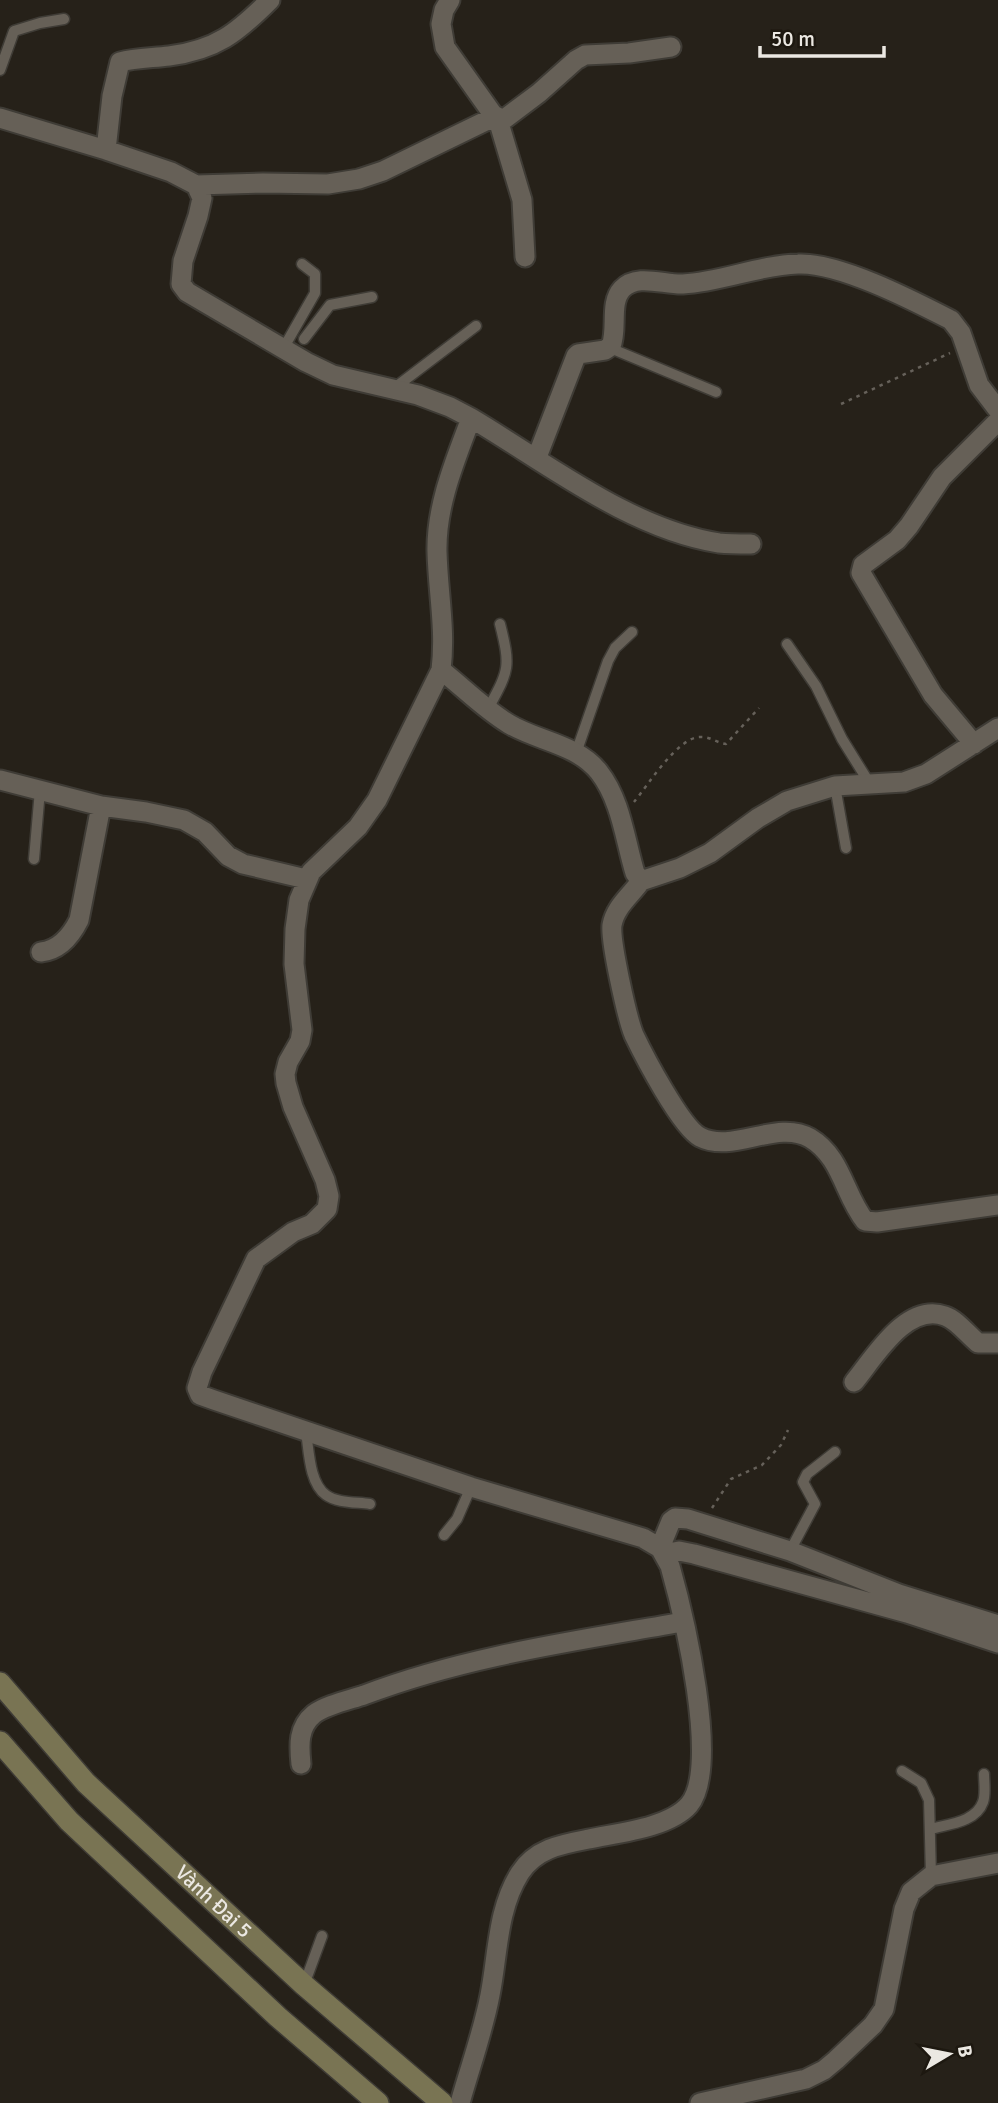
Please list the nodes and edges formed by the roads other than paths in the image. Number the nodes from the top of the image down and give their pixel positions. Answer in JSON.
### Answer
{"nodes":[{"id":1,"x":270,"y":0,"type":"edge"},
{"id":2,"x":450,"y":0,"type":"edge"},
{"id":3,"x":64,"y":19,"type":"dead end"},
{"id":4,"x":671,"y":47,"type":"dead end"},
{"id":5,"x":0,"y":69,"type":"edge"},
{"id":6,"x":0,"y":118,"type":"edge"},
{"id":7,"x":498,"y":120,"type":"junction"},
{"id":8,"x":106,"y":150,"type":"junction"},
{"id":9,"x":196,"y":185,"type":"junction"},
{"id":10,"x":524,"y":257,"type":"dead end"},
{"id":11,"x":302,"y":264,"type":"dead end"},
{"id":12,"x":372,"y":297,"type":"dead end"},
{"id":13,"x":476,"y":326,"type":"dead end"},
{"id":14,"x":610,"y":348,"type":"junction"},
{"id":15,"x":295,"y":349,"type":"junction"},
{"id":16,"x":392,"y":389,"type":"junction"},
{"id":17,"x":716,"y":392,"type":"dead end"},
{"id":18,"x":998,"y":410,"type":"edge"},
{"id":19,"x":471,"y":418,"type":"junction"},
{"id":20,"x":998,"y":421,"type":"edge"},
{"id":21,"x":537,"y":457,"type":"junction"},
{"id":22,"x":751,"y":544,"type":"dead end"},
{"id":23,"x":500,"y":624,"type":"dead end"},
{"id":24,"x":632,"y":632,"type":"dead end"},
{"id":25,"x":787,"y":644,"type":"dead end"},
{"id":26,"x":441,"y":670,"type":"junction"},
{"id":27,"x":488,"y":709,"type":"junction"},
{"id":28,"x":998,"y":728,"type":"edge"},
{"id":29,"x":974,"y":744,"type":"junction"},
{"id":30,"x":576,"y":753,"type":"junction"},
{"id":31,"x":0,"y":780,"type":"edge"},
{"id":32,"x":870,"y":784,"type":"junction"},
{"id":33,"x":835,"y":786,"type":"junction"},
{"id":34,"x":40,"y":790,"type":"junction"},
{"id":35,"x":102,"y":806,"type":"junction"},
{"id":36,"x":846,"y":848,"type":"dead end"},
{"id":37,"x":34,"y":859,"type":"dead end"},
{"id":38,"x":306,"y":879,"type":"junction"},
{"id":39,"x":641,"y":881,"type":"junction"},
{"id":40,"x":41,"y":952,"type":"dead end"},
{"id":41,"x":998,"y":1205,"type":"edge"},
{"id":42,"x":998,"y":1342,"type":"edge"},
{"id":43,"x":854,"y":1382,"type":"dead end"},
{"id":44,"x":306,"y":1432,"type":"junction"},
{"id":45,"x":835,"y":1452,"type":"dead end"},
{"id":46,"x":471,"y":1487,"type":"junction"},
{"id":47,"x":370,"y":1504,"type":"dead end"},
{"id":48,"x":444,"y":1535,"type":"dead end"},
{"id":49,"x":665,"y":1540,"type":"junction"},
{"id":50,"x":790,"y":1551,"type":"junction"},
{"id":51,"x":683,"y":1622,"type":"junction"},
{"id":52,"x":998,"y":1625,"type":"edge"},
{"id":53,"x":998,"y":1643,"type":"edge"},
{"id":54,"x":0,"y":1683,"type":"edge"},
{"id":55,"x":0,"y":1742,"type":"edge"},
{"id":56,"x":301,"y":1764,"type":"dead end"},
{"id":57,"x":902,"y":1771,"type":"dead end"},
{"id":58,"x":984,"y":1774,"type":"dead end"},
{"id":59,"x":931,"y":1829,"type":"junction"},
{"id":60,"x":998,"y":1863,"type":"edge"},
{"id":61,"x":932,"y":1876,"type":"junction"},
{"id":62,"x":322,"y":1936,"type":"dead end"},
{"id":63,"x":304,"y":1984,"type":"junction"},
{"id":64,"x":378,"y":2103,"type":"edge"},
{"id":65,"x":442,"y":2103,"type":"edge"},
{"id":66,"x":460,"y":2103,"type":"edge"},
{"id":67,"x":700,"y":2103,"type":"edge"}],
"edges":[{"from":1,"to":8,"type":"street"},
{"from":2,"to":7,"type":"street"},
{"from":3,"to":5,"type":"lane"},
{"from":4,"to":7,"type":"street"},
{"from":6,"to":8,"type":"street"},
{"from":7,"to":9,"type":"street"},
{"from":7,"to":10,"type":"street"},
{"from":8,"to":9,"type":"street"},
{"from":9,"to":15,"type":"street"},
{"from":11,"to":15,"type":"lane"},
{"from":12,"to":15,"type":"lane"},
{"from":13,"to":16,"type":"lane"},
{"from":14,"to":17,"type":"lane"},
{"from":14,"to":18,"type":"street"},
{"from":14,"to":21,"type":"street"},
{"from":15,"to":16,"type":"street"},
{"from":16,"to":19,"type":"street"},
{"from":19,"to":21,"type":"street"},
{"from":19,"to":26,"type":"street"},
{"from":20,"to":29,"type":"street"},
{"from":21,"to":22,"type":"street"},
{"from":23,"to":27,"type":"lane"},
{"from":24,"to":30,"type":"lane"},
{"from":25,"to":32,"type":"lane"},
{"from":26,"to":27,"type":"street"},
{"from":26,"to":38,"type":"street"},
{"from":27,"to":30,"type":"street"},
{"from":28,"to":29,"type":"street"},
{"from":29,"to":32,"type":"street"},
{"from":30,"to":39,"type":"street"},
{"from":31,"to":34,"type":"street"},
{"from":32,"to":33,"type":"street"},
{"from":33,"to":36,"type":"lane"},
{"from":33,"to":39,"type":"street"},
{"from":34,"to":35,"type":"street"},
{"from":34,"to":37,"type":"lane"},
{"from":35,"to":38,"type":"street"},
{"from":35,"to":40,"type":"street"},
{"from":38,"to":44,"type":"street"},
{"from":39,"to":41,"type":"street"},
{"from":42,"to":43,"type":"street"},
{"from":44,"to":46,"type":"street"},
{"from":44,"to":47,"type":"lane"},
{"from":45,"to":50,"type":"lane"},
{"from":46,"to":48,"type":"lane"},
{"from":46,"to":49,"type":"street"},
{"from":49,"to":50,"type":"street"},
{"from":49,"to":51,"type":"street"},
{"from":49,"to":53,"type":"street"},
{"from":50,"to":52,"type":"street"},
{"from":51,"to":56,"type":"street"},
{"from":51,"to":66,"type":"street"},
{"from":54,"to":63,"type":"main road","name":"Vành Đai 5"},
{"from":55,"to":64,"type":"main road","name":"Vành Đai 5"},
{"from":57,"to":59,"type":"lane"},
{"from":58,"to":59,"type":"lane"},
{"from":59,"to":61,"type":"lane"},
{"from":60,"to":61,"type":"street"},
{"from":61,"to":67,"type":"street"},
{"from":62,"to":63,"type":"lane"},
{"from":63,"to":65,"type":"main road","name":"Vành Đai 5"}]}
